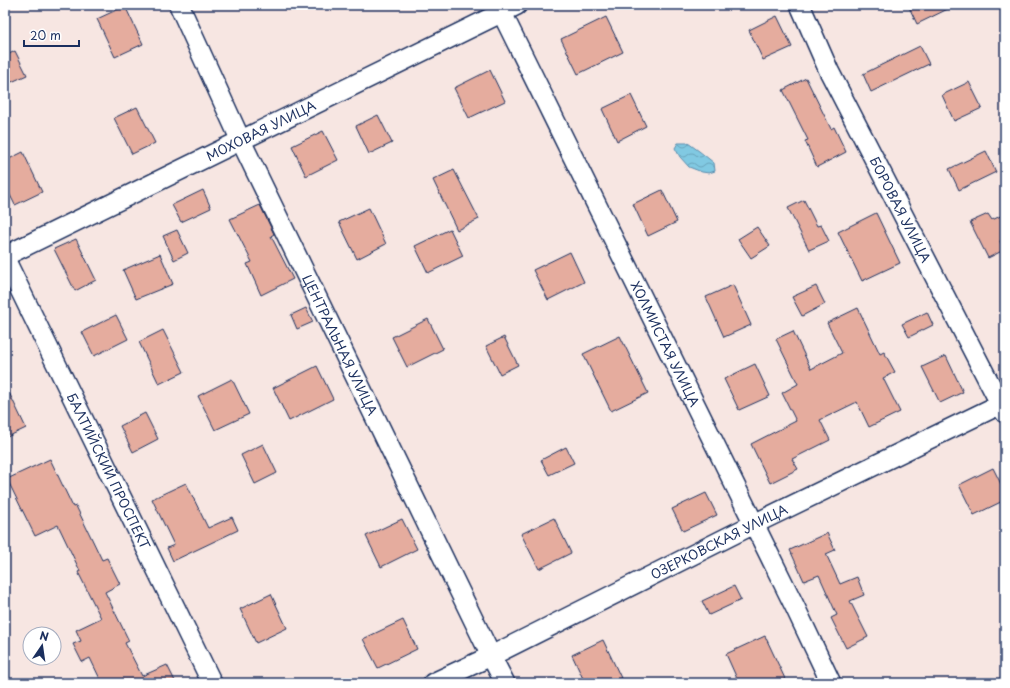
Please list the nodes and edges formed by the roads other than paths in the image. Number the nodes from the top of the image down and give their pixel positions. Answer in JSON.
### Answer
{"nodes":[{"id":1,"x":179,"y":5,"type":"edge"},
{"id":2,"x":800,"y":5,"type":"edge"},
{"id":3,"x":505,"y":7,"type":"edge"},
{"id":4,"x":241,"y":141,"type":"junction"},
{"id":5,"x":5,"y":258,"type":"edge"},
{"id":6,"x":1004,"y":406,"type":"edge"},
{"id":7,"x":754,"y":524,"type":"junction"},
{"id":8,"x":491,"y":656,"type":"junction"},
{"id":9,"x":212,"y":683,"type":"edge"},
{"id":10,"x":433,"y":683,"type":"edge"},
{"id":11,"x":505,"y":683,"type":"edge"},
{"id":12,"x":831,"y":683,"type":"edge"}],
"edges":[{"from":1,"to":4,"type":"street","name":"ЦЕНТРАЛЬНАЯ УЛИЦА"},
{"from":2,"to":6,"type":"street","name":"БОРОВАЯ УЛИЦА"},
{"from":3,"to":4,"type":"street","name":"МОХОВАЯ УЛИЦА"},
{"from":3,"to":7,"type":"street","name":"ХОЛМИСТАЯ УЛИЦА"},
{"from":4,"to":5,"type":"street","name":"МОХОВАЯ УЛИЦА"},
{"from":4,"to":8,"type":"street","name":"ЦЕНТРАЛЬНАЯ УЛИЦА"},
{"from":5,"to":9,"type":"street","name":"БАЛТИЙСКИЙ ПРОСПЕКТ"},
{"from":6,"to":7,"type":"street","name":"ОЗЕРКОВСКАЯ УЛИЦА"},
{"from":7,"to":8,"type":"street","name":"ОЗЕРКОВСКАЯ УЛИЦА"},
{"from":7,"to":12,"type":"street","name":"ХОЛМИСТАЯ УЛИЦА"},
{"from":8,"to":10,"type":"street","name":"ОЗЕРКОВСКАЯ УЛИЦА"},
{"from":8,"to":11,"type":"street","name":"ЦЕНТРАЛЬНАЯ УЛИЦА"}]}
